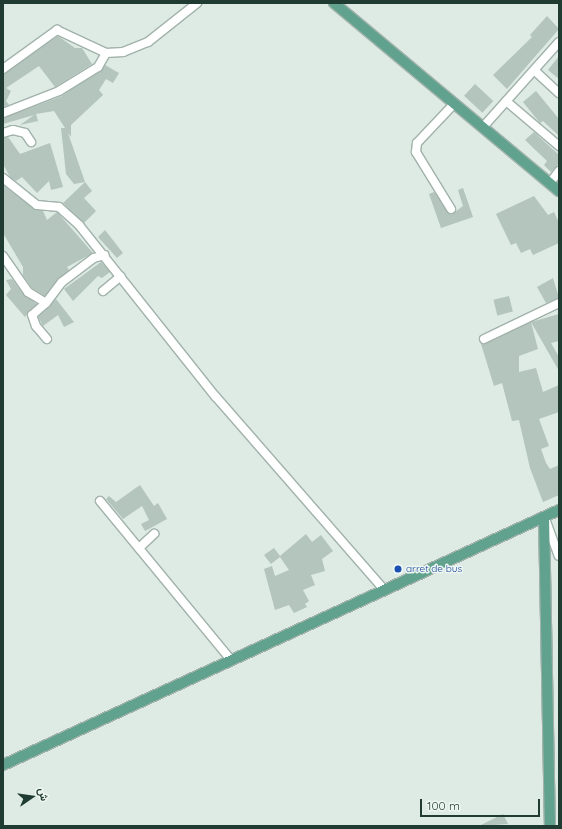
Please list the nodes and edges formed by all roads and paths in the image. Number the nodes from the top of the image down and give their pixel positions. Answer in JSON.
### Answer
{"nodes":[{"id":1,"x":197,"y":3,"type":"edge"},
{"id":2,"x":334,"y":3,"type":"edge"},
{"id":3,"x":559,"y":42,"type":"edge"},
{"id":4,"x":106,"y":53,"type":"junction"},
{"id":5,"x":3,"y":69,"type":"edge"},
{"id":6,"x":534,"y":70,"type":"junction"},
{"id":7,"x":559,"y":93,"type":"edge"},
{"id":8,"x":506,"y":101,"type":"junction"},
{"id":9,"x":455,"y":103,"type":"junction"},
{"id":10,"x":3,"y":113,"type":"edge"},
{"id":11,"x":483,"y":126,"type":"junction"},
{"id":12,"x":3,"y":133,"type":"edge"},
{"id":13,"x":31,"y":142,"type":"dead end"},
{"id":14,"x":559,"y":146,"type":"edge"},
{"id":15,"x":559,"y":171,"type":"edge"},
{"id":16,"x":3,"y":178,"type":"edge"},
{"id":17,"x":550,"y":183,"type":"junction"},
{"id":18,"x":559,"y":191,"type":"edge"},
{"id":19,"x":451,"y":209,"type":"dead end"},
{"id":20,"x":105,"y":255,"type":"junction"},
{"id":21,"x":3,"y":256,"type":"edge"},
{"id":22,"x":121,"y":276,"type":"junction"},
{"id":23,"x":103,"y":291,"type":"dead end"},
{"id":24,"x":46,"y":303,"type":"junction"},
{"id":25,"x":559,"y":303,"type":"edge"},
{"id":26,"x":47,"y":339,"type":"dead end"},
{"id":27,"x":484,"y":339,"type":"dead end"},
{"id":28,"x":100,"y":501,"type":"dead end"},
{"id":29,"x":559,"y":510,"type":"edge"},
{"id":30,"x":544,"y":517,"type":"junction"},
{"id":31,"x":154,"y":534,"type":"dead end"},
{"id":32,"x":139,"y":548,"type":"junction"},
{"id":33,"x":559,"y":556,"type":"edge"},
{"id":34,"x":385,"y":591,"type":"junction"},
{"id":35,"x":231,"y":660,"type":"junction"},
{"id":36,"x":3,"y":765,"type":"edge"},
{"id":37,"x":550,"y":826,"type":"edge"}],
"edges":[{"from":1,"to":4,"type":"street"},
{"from":2,"to":9,"type":"main road"},
{"from":3,"to":6,"type":"street"},
{"from":4,"to":5,"type":"street"},
{"from":4,"to":10,"type":"street"},
{"from":6,"to":7,"type":"street"},
{"from":6,"to":8,"type":"street"},
{"from":8,"to":11,"type":"street"},
{"from":8,"to":14,"type":"street"},
{"from":9,"to":11,"type":"main road"},
{"from":9,"to":19,"type":"street"},
{"from":11,"to":17,"type":"main road"},
{"from":12,"to":13,"type":"street"},
{"from":15,"to":17,"type":"street"},
{"from":16,"to":20,"type":"street"},
{"from":17,"to":18,"type":"main road"},
{"from":20,"to":22,"type":"street"},
{"from":20,"to":24,"type":"street"},
{"from":21,"to":24,"type":"street"},
{"from":22,"to":23,"type":"street"},
{"from":22,"to":34,"type":"street"},
{"from":24,"to":26,"type":"street"},
{"from":25,"to":27,"type":"street"},
{"from":28,"to":32,"type":"street"},
{"from":29,"to":30,"type":"main road"},
{"from":30,"to":33,"type":"street"},
{"from":30,"to":34,"type":"main road"},
{"from":30,"to":37,"type":"main road"},
{"from":31,"to":32,"type":"street"},
{"from":32,"to":35,"type":"street"},
{"from":34,"to":35,"type":"main road"},
{"from":35,"to":36,"type":"main road"}]}
